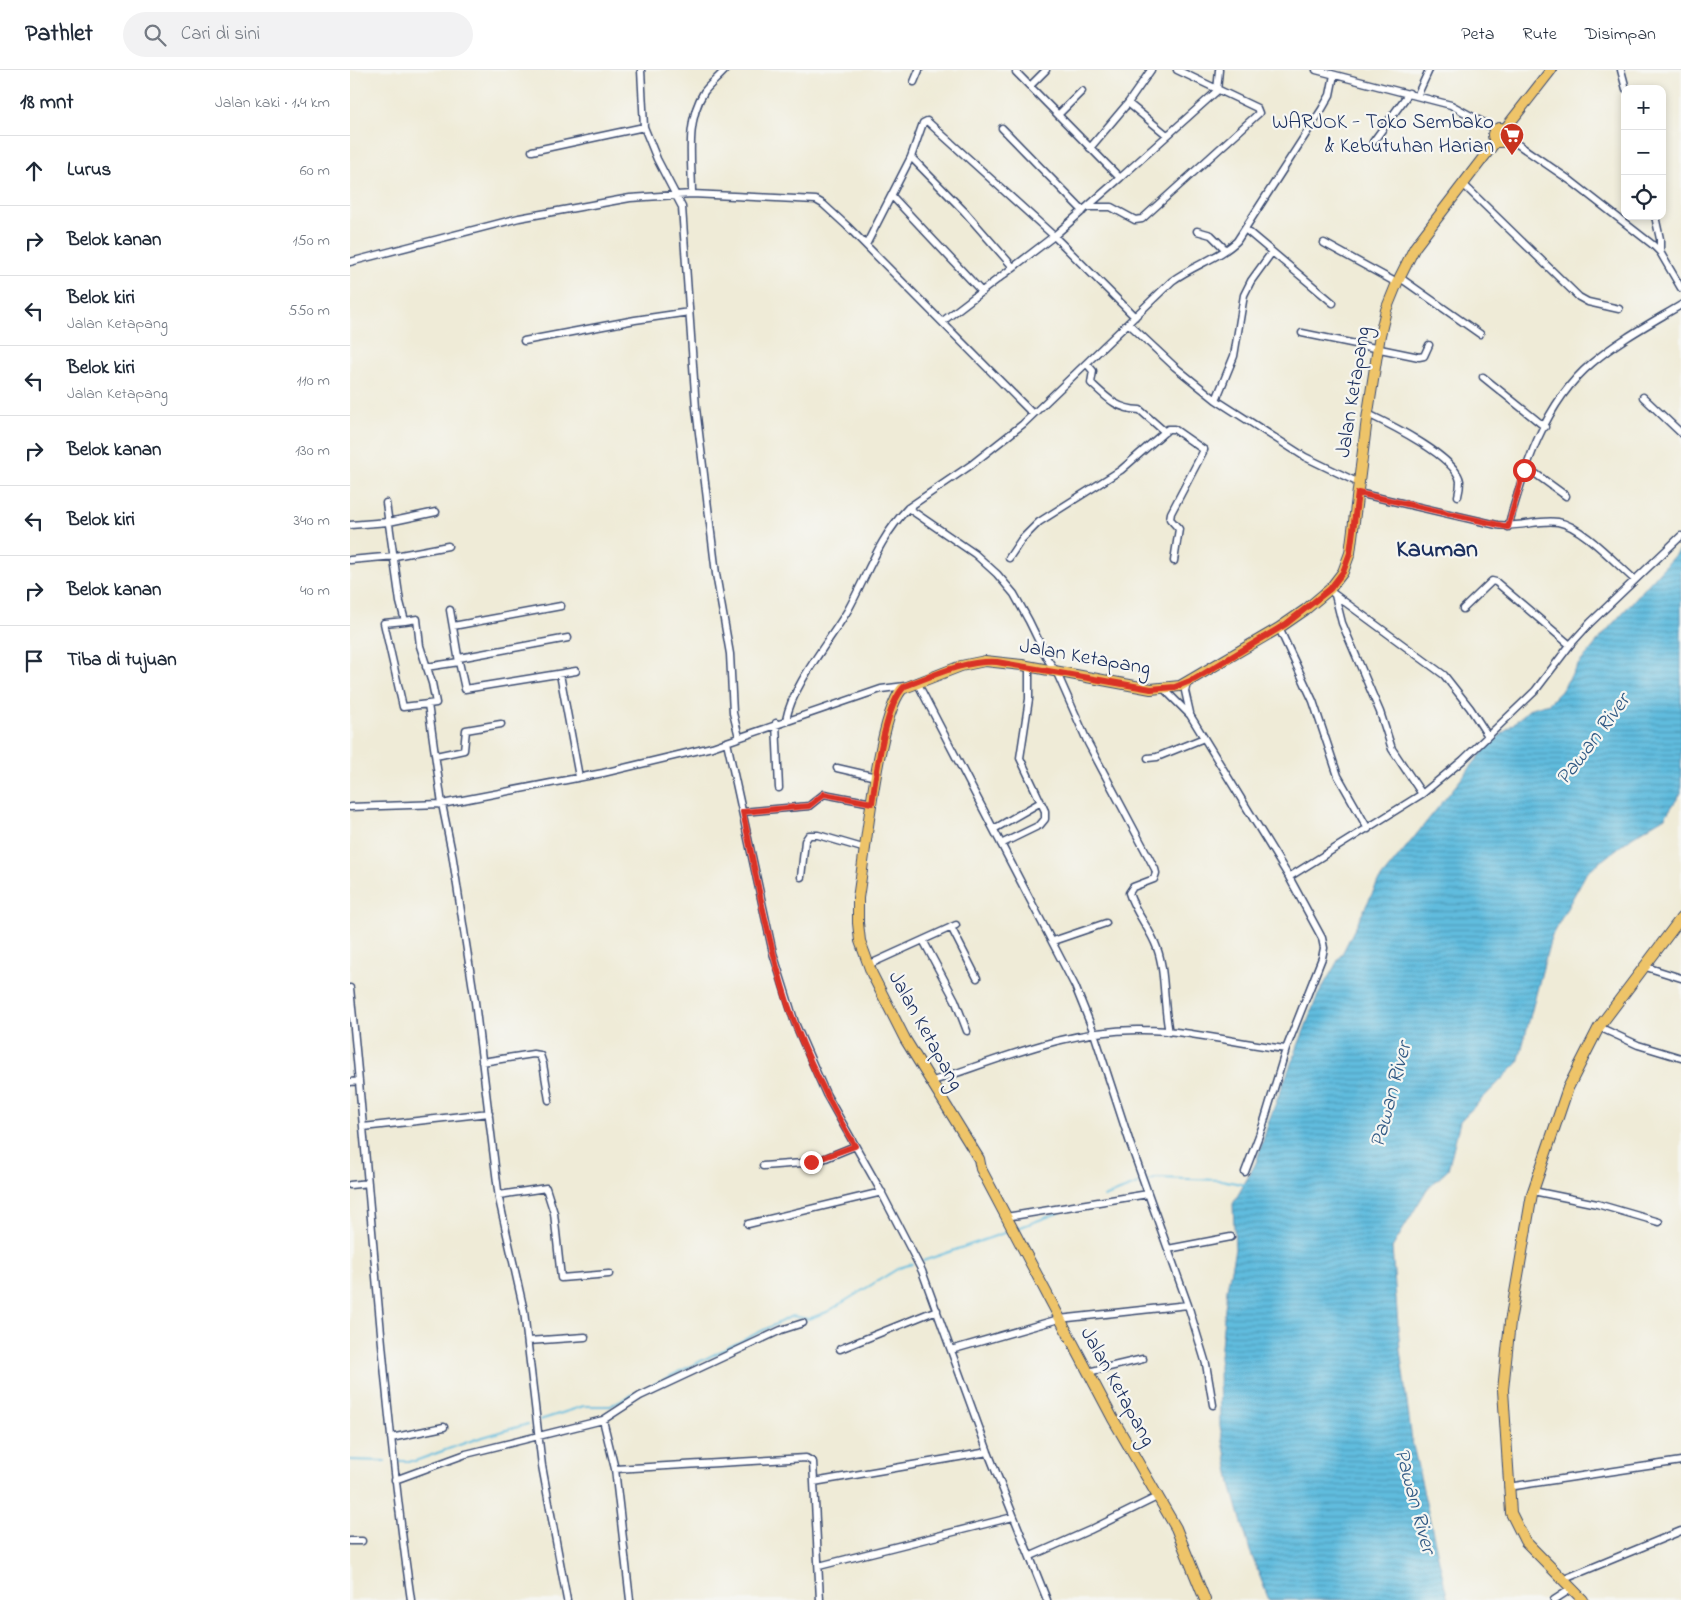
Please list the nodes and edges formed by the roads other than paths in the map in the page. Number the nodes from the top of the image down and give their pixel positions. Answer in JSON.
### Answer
{"nodes":[{"id":1,"x":641,"y":70,"type":"edge"},
{"id":2,"x":725,"y":70,"type":"edge"},
{"id":3,"x":919,"y":70,"type":"edge"},
{"id":4,"x":1046,"y":70,"type":"edge"},
{"id":5,"x":1151,"y":70,"type":"edge"},
{"id":6,"x":1176,"y":70,"type":"edge"},
{"id":7,"x":1219,"y":70,"type":"edge"},
{"id":8,"x":1316,"y":70,"type":"edge"},
{"id":9,"x":1429,"y":70,"type":"edge"},
{"id":10,"x":1551,"y":70,"type":"edge"},
{"id":11,"x":1621,"y":70,"type":"edge"},
{"id":12,"x":1016,"y":72,"type":"dead end"},
{"id":13,"x":1334,"y":75,"type":"junction"},
{"id":14,"x":914,"y":82,"type":"dead end"},
{"id":15,"x":1625,"y":85,"type":"edge"},
{"id":16,"x":1030,"y":86,"type":"junction"},
{"id":17,"x":1082,"y":91,"type":"dead end"},
{"id":18,"x":1217,"y":91,"type":"junction"},
{"id":19,"x":1409,"y":93,"type":"junction"},
{"id":20,"x":1417,"y":96,"type":"junction"},
{"id":21,"x":1128,"y":103,"type":"junction"},
{"id":22,"x":1058,"y":115,"type":"junction"},
{"id":23,"x":644,"y":127,"type":"junction"},
{"id":24,"x":1002,"y":128,"type":"dead end"},
{"id":25,"x":1502,"y":132,"type":"junction"},
{"id":26,"x":1167,"y":135,"type":"junction"},
{"id":27,"x":1373,"y":142,"type":"dead end"},
{"id":28,"x":1090,"y":148,"type":"junction"},
{"id":29,"x":532,"y":150,"type":"dead end"},
{"id":30,"x":911,"y":157,"type":"junction"},
{"id":31,"x":1120,"y":178,"type":"junction"},
{"id":32,"x":1463,"y":184,"type":"junction"},
{"id":33,"x":692,"y":194,"type":"junction"},
{"id":34,"x":678,"y":195,"type":"junction"},
{"id":35,"x":892,"y":196,"type":"junction"},
{"id":36,"x":1085,"y":209,"type":"junction"},
{"id":37,"x":1656,"y":220,"type":"edge"},
{"id":38,"x":1245,"y":229,"type":"junction"},
{"id":39,"x":1196,"y":232,"type":"dead end"},
{"id":40,"x":1054,"y":236,"type":"junction"},
{"id":41,"x":1324,"y":244,"type":"dead end"},
{"id":42,"x":866,"y":245,"type":"junction"},
{"id":43,"x":1226,"y":250,"type":"junction"},
{"id":44,"x":1272,"y":252,"type":"junction"},
{"id":45,"x":1660,"y":252,"type":"junction"},
{"id":46,"x":350,"y":262,"type":"edge"},
{"id":47,"x":1014,"y":267,"type":"junction"},
{"id":48,"x":1398,"y":280,"type":"junction"},
{"id":49,"x":1681,"y":288,"type":"edge"},
{"id":50,"x":982,"y":292,"type":"junction"},
{"id":51,"x":1333,"y":303,"type":"dead end"},
{"id":52,"x":1681,"y":305,"type":"edge"},
{"id":53,"x":1620,"y":309,"type":"dead end"},
{"id":54,"x":689,"y":312,"type":"junction"},
{"id":55,"x":1135,"y":317,"type":"junction"},
{"id":56,"x":943,"y":321,"type":"junction"},
{"id":57,"x":1129,"y":324,"type":"junction"},
{"id":58,"x":1302,"y":332,"type":"dead end"},
{"id":59,"x":1480,"y":334,"type":"dead end"},
{"id":60,"x":524,"y":342,"type":"dead end"},
{"id":61,"x":1429,"y":345,"type":"dead end"},
{"id":62,"x":1378,"y":347,"type":"junction"},
{"id":63,"x":1087,"y":364,"type":"junction"},
{"id":64,"x":1483,"y":377,"type":"dead end"},
{"id":65,"x":1643,"y":397,"type":"dead end"},
{"id":66,"x":1216,"y":400,"type":"junction"},
{"id":67,"x":1033,"y":414,"type":"junction"},
{"id":68,"x":1368,"y":414,"type":"junction"},
{"id":69,"x":1544,"y":427,"type":"junction"},
{"id":70,"x":1165,"y":432,"type":"junction"},
{"id":71,"x":1681,"y":433,"type":"edge"},
{"id":72,"x":1525,"y":466,"type":"junction"},
{"id":73,"x":1358,"y":488,"type":"junction"},
{"id":74,"x":1458,"y":496,"type":"dead end"},
{"id":75,"x":1566,"y":496,"type":"dead end"},
{"id":76,"x":386,"y":503,"type":"dead end"},
{"id":77,"x":908,"y":508,"type":"junction"},
{"id":78,"x":436,"y":512,"type":"dead end"},
{"id":79,"x":389,"y":522,"type":"junction"},
{"id":80,"x":350,"y":525,"type":"edge"},
{"id":81,"x":1508,"y":527,"type":"junction"},
{"id":82,"x":1681,"y":536,"type":"edge"},
{"id":83,"x":448,"y":546,"type":"dead end"},
{"id":84,"x":395,"y":556,"type":"junction"},
{"id":85,"x":1009,"y":558,"type":"dead end"},
{"id":86,"x":350,"y":560,"type":"edge"},
{"id":87,"x":1174,"y":560,"type":"dead end"},
{"id":88,"x":1635,"y":580,"type":"junction"},
{"id":89,"x":1332,"y":592,"type":"junction"},
{"id":90,"x":561,"y":606,"type":"dead end"},
{"id":91,"x":1463,"y":609,"type":"dead end"},
{"id":92,"x":450,"y":610,"type":"dead end"},
{"id":93,"x":405,"y":620,"type":"junction"},
{"id":94,"x":453,"y":626,"type":"junction"},
{"id":95,"x":1279,"y":628,"type":"junction"},
{"id":96,"x":568,"y":638,"type":"dead end"},
{"id":97,"x":1570,"y":645,"type":"junction"},
{"id":98,"x":459,"y":660,"type":"junction"},
{"id":99,"x":426,"y":666,"type":"junction"},
{"id":100,"x":1029,"y":667,"type":"junction"},
{"id":101,"x":576,"y":671,"type":"dead end"},
{"id":102,"x":1057,"y":673,"type":"junction"},
{"id":103,"x":560,"y":674,"type":"junction"},
{"id":104,"x":917,"y":682,"type":"junction"},
{"id":105,"x":1187,"y":684,"type":"junction"},
{"id":106,"x":905,"y":686,"type":"junction"},
{"id":107,"x":1164,"y":689,"type":"junction"},
{"id":108,"x":428,"y":704,"type":"junction"},
{"id":109,"x":1190,"y":715,"type":"junction"},
{"id":110,"x":786,"y":720,"type":"junction"},
{"id":111,"x":776,"y":723,"type":"junction"},
{"id":112,"x":501,"y":724,"type":"dead end"},
{"id":113,"x":1488,"y":736,"type":"junction"},
{"id":114,"x":739,"y":737,"type":"junction"},
{"id":115,"x":1204,"y":738,"type":"junction"},
{"id":116,"x":727,"y":742,"type":"junction"},
{"id":117,"x":436,"y":756,"type":"junction"},
{"id":118,"x":1148,"y":758,"type":"dead end"},
{"id":119,"x":837,"y":768,"type":"dead end"},
{"id":120,"x":579,"y":777,"type":"junction"},
{"id":121,"x":876,"y":777,"type":"junction"},
{"id":122,"x":779,"y":788,"type":"dead end"},
{"id":123,"x":1422,"y":794,"type":"junction"},
{"id":124,"x":1041,"y":802,"type":"junction"},
{"id":125,"x":872,"y":803,"type":"junction"},
{"id":126,"x":442,"y":804,"type":"junction"},
{"id":127,"x":350,"y":807,"type":"edge"},
{"id":128,"x":743,"y":812,"type":"junction"},
{"id":129,"x":994,"y":829,"type":"junction"},
{"id":130,"x":1368,"y":829,"type":"junction"},
{"id":131,"x":1001,"y":844,"type":"junction"},
{"id":132,"x":866,"y":849,"type":"junction"},
{"id":133,"x":801,"y":877,"type":"dead end"},
{"id":134,"x":1290,"y":877,"type":"junction"},
{"id":135,"x":1681,"y":918,"type":"edge"},
{"id":136,"x":1106,"y":923,"type":"dead end"},
{"id":137,"x":924,"y":940,"type":"junction"},
{"id":138,"x":1053,"y":942,"type":"junction"},
{"id":139,"x":868,"y":966,"type":"junction"},
{"id":140,"x":1646,"y":967,"type":"junction"},
{"id":141,"x":977,"y":978,"type":"dead end"},
{"id":142,"x":1681,"y":978,"type":"edge"},
{"id":143,"x":350,"y":988,"type":"edge"},
{"id":144,"x":1599,"y":1027,"type":"junction"},
{"id":145,"x":967,"y":1031,"type":"dead end"},
{"id":146,"x":1169,"y":1032,"type":"junction"},
{"id":147,"x":1094,"y":1033,"type":"junction"},
{"id":148,"x":1286,"y":1049,"type":"junction"},
{"id":149,"x":1681,"y":1058,"type":"edge"},
{"id":150,"x":482,"y":1062,"type":"junction"},
{"id":151,"x":350,"y":1082,"type":"edge"},
{"id":152,"x":360,"y":1082,"type":"junction"},
{"id":153,"x":930,"y":1082,"type":"junction"},
{"id":154,"x":548,"y":1100,"type":"dead end"},
{"id":155,"x":489,"y":1113,"type":"junction"},
{"id":156,"x":363,"y":1127,"type":"junction"},
{"id":157,"x":855,"y":1146,"type":"junction"},
{"id":158,"x":764,"y":1166,"type":"dead end"},
{"id":159,"x":1245,"y":1172,"type":"dead end"},
{"id":160,"x":368,"y":1183,"type":"junction"},
{"id":161,"x":350,"y":1184,"type":"edge"},
{"id":162,"x":1533,"y":1191,"type":"junction"},
{"id":163,"x":882,"y":1192,"type":"junction"},
{"id":164,"x":1148,"y":1194,"type":"junction"},
{"id":165,"x":499,"y":1195,"type":"junction"},
{"id":166,"x":1006,"y":1218,"type":"junction"},
{"id":167,"x":1660,"y":1222,"type":"dead end"},
{"id":168,"x":748,"y":1224,"type":"dead end"},
{"id":169,"x":1231,"y":1236,"type":"dead end"},
{"id":170,"x":1168,"y":1250,"type":"junction"},
{"id":171,"x":609,"y":1274,"type":"dead end"},
{"id":172,"x":1188,"y":1306,"type":"junction"},
{"id":173,"x":937,"y":1310,"type":"junction"},
{"id":174,"x":1059,"y":1319,"type":"junction"},
{"id":175,"x":803,"y":1323,"type":"dead end"},
{"id":176,"x":585,"y":1337,"type":"dead end"},
{"id":177,"x":528,"y":1341,"type":"junction"},
{"id":178,"x":840,"y":1349,"type":"dead end"},
{"id":179,"x":951,"y":1350,"type":"junction"},
{"id":180,"x":1143,"y":1359,"type":"dead end"},
{"id":181,"x":1088,"y":1372,"type":"junction"},
{"id":182,"x":1213,"y":1405,"type":"dead end"},
{"id":183,"x":604,"y":1420,"type":"junction"},
{"id":184,"x":444,"y":1427,"type":"dead end"},
{"id":185,"x":538,"y":1437,"type":"junction"},
{"id":186,"x":391,"y":1438,"type":"junction"},
{"id":187,"x":988,"y":1452,"type":"junction"},
{"id":188,"x":1681,"y":1462,"type":"edge"},
{"id":189,"x":615,"y":1469,"type":"junction"},
{"id":190,"x":395,"y":1480,"type":"junction"},
{"id":191,"x":814,"y":1482,"type":"junction"},
{"id":192,"x":1508,"y":1487,"type":"junction"},
{"id":193,"x":1158,"y":1498,"type":"junction"},
{"id":194,"x":1013,"y":1517,"type":"junction"},
{"id":195,"x":1681,"y":1531,"type":"edge"},
{"id":196,"x":362,"y":1540,"type":"dead end"},
{"id":197,"x":350,"y":1541,"type":"edge"},
{"id":198,"x":1031,"y":1556,"type":"junction"},
{"id":199,"x":819,"y":1566,"type":"junction"},
{"id":200,"x":1561,"y":1580,"type":"junction"},
{"id":201,"x":1571,"y":1589,"type":"junction"},
{"id":202,"x":1558,"y":1599,"type":"edge"},
{"id":203,"x":411,"y":1600,"type":"edge"},
{"id":204,"x":567,"y":1600,"type":"edge"},
{"id":205,"x":630,"y":1600,"type":"edge"},
{"id":206,"x":820,"y":1600,"type":"edge"},
{"id":207,"x":1047,"y":1600,"type":"edge"},
{"id":208,"x":1205,"y":1600,"type":"edge"},
{"id":209,"x":1583,"y":1600,"type":"edge"}],
"edges":[{"from":1,"to":23,"type":"street"},
{"from":2,"to":33,"type":"street"},
{"from":3,"to":14,"type":"street"},
{"from":4,"to":16,"type":"street"},
{"from":5,"to":21,"type":"street"},
{"from":6,"to":18,"type":"street"},
{"from":7,"to":18,"type":"street"},
{"from":8,"to":13,"type":"street"},
{"from":9,"to":20,"type":"street"},
{"from":10,"to":25,"type":"main road"},
{"from":11,"to":15,"type":"street"},
{"from":12,"to":16,"type":"street"},
{"from":13,"to":19,"type":"street"},
{"from":13,"to":38,"type":"street"},
{"from":16,"to":22,"type":"street"},
{"from":17,"to":22,"type":"street"},
{"from":18,"to":26,"type":"street"},
{"from":18,"to":36,"type":"street"},
{"from":19,"to":20,"type":"street"},
{"from":19,"to":27,"type":"street"},
{"from":20,"to":25,"type":"street"},
{"from":21,"to":26,"type":"street"},
{"from":21,"to":28,"type":"street"},
{"from":22,"to":28,"type":"street"},
{"from":23,"to":29,"type":"street"},
{"from":23,"to":34,"type":"street"},
{"from":24,"to":36,"type":"street"},
{"from":25,"to":32,"type":"main road","name":"Jalan Ketapang"},
{"from":25,"to":45,"type":"street"},
{"from":26,"to":31,"type":"street"},
{"from":28,"to":31,"type":"street"},
{"from":30,"to":35,"type":"street"},
{"from":30,"to":40,"type":"street"},
{"from":30,"to":47,"type":"street"},
{"from":31,"to":36,"type":"street"},
{"from":32,"to":48,"type":"main road","name":"Jalan Ketapang"},
{"from":32,"to":53,"type":"street"},
{"from":33,"to":34,"type":"street"},
{"from":33,"to":42,"type":"street"},
{"from":34,"to":46,"type":"street"},
{"from":34,"to":54,"type":"street"},
{"from":35,"to":42,"type":"street"},
{"from":35,"to":50,"type":"street"},
{"from":36,"to":40,"type":"street"},
{"from":37,"to":45,"type":"street"},
{"from":38,"to":43,"type":"street"},
{"from":38,"to":44,"type":"street"},
{"from":39,"to":43,"type":"street"},
{"from":40,"to":47,"type":"street"},
{"from":40,"to":55,"type":"street"},
{"from":41,"to":48,"type":"street"},
{"from":42,"to":56,"type":"street"},
{"from":43,"to":55,"type":"street"},
{"from":44,"to":51,"type":"street"},
{"from":44,"to":66,"type":"street"},
{"from":45,"to":49,"type":"street"},
{"from":47,"to":50,"type":"street"},
{"from":48,"to":59,"type":"street"},
{"from":48,"to":62,"type":"main road","name":"Jalan Ketapang"},
{"from":50,"to":56,"type":"street"},
{"from":52,"to":69,"type":"street"},
{"from":54,"to":60,"type":"street"},
{"from":54,"to":114,"type":"street"},
{"from":55,"to":57,"type":"street"},
{"from":56,"to":67,"type":"street"},
{"from":57,"to":63,"type":"street"},
{"from":57,"to":66,"type":"street"},
{"from":58,"to":62,"type":"street"},
{"from":61,"to":62,"type":"street"},
{"from":62,"to":68,"type":"main road","name":"Jalan Ketapang"},
{"from":63,"to":67,"type":"street"},
{"from":63,"to":70,"type":"street"},
{"from":64,"to":69,"type":"street"},
{"from":65,"to":71,"type":"street"},
{"from":66,"to":73,"type":"street"},
{"from":67,"to":77,"type":"street"},
{"from":68,"to":73,"type":"main road","name":"Jalan Ketapang"},
{"from":68,"to":74,"type":"street"},
{"from":69,"to":72,"type":"street"},
{"from":70,"to":85,"type":"street"},
{"from":70,"to":87,"type":"street"},
{"from":72,"to":75,"type":"street"},
{"from":72,"to":81,"type":"street"},
{"from":73,"to":81,"type":"street"},
{"from":73,"to":89,"type":"main road","name":"Jalan Ketapang"},
{"from":76,"to":79,"type":"street"},
{"from":77,"to":102,"type":"street"},
{"from":77,"to":110,"type":"street"},
{"from":78,"to":79,"type":"street"},
{"from":79,"to":80,"type":"street"},
{"from":79,"to":84,"type":"street"},
{"from":81,"to":88,"type":"street"},
{"from":82,"to":88,"type":"street"},
{"from":83,"to":84,"type":"street"},
{"from":84,"to":86,"type":"street"},
{"from":84,"to":93,"type":"street"},
{"from":88,"to":97,"type":"street"},
{"from":89,"to":95,"type":"main road","name":"Jalan Ketapang"},
{"from":89,"to":113,"type":"street"},
{"from":89,"to":123,"type":"street"},
{"from":90,"to":94,"type":"street"},
{"from":91,"to":97,"type":"street"},
{"from":92,"to":94,"type":"street"},
{"from":93,"to":99,"type":"street"},
{"from":93,"to":108,"type":"street"},
{"from":94,"to":98,"type":"street"},
{"from":95,"to":105,"type":"main road","name":"Jalan Ketapang"},
{"from":95,"to":130,"type":"street"},
{"from":96,"to":98,"type":"street"},
{"from":97,"to":113,"type":"street"},
{"from":98,"to":99,"type":"street"},
{"from":98,"to":103,"type":"street"},
{"from":99,"to":108,"type":"street"},
{"from":100,"to":102,"type":"main road","name":"Jalan Ketapang"},
{"from":100,"to":104,"type":"main road","name":"Jalan Ketapang"},
{"from":100,"to":124,"type":"street"},
{"from":101,"to":103,"type":"street"},
{"from":102,"to":107,"type":"main road","name":"Jalan Ketapang"},
{"from":102,"to":146,"type":"street"},
{"from":103,"to":120,"type":"street"},
{"from":104,"to":106,"type":"main road","name":"Jalan Ketapang"},
{"from":104,"to":129,"type":"street"},
{"from":105,"to":107,"type":"main road","name":"Jalan Ketapang"},
{"from":105,"to":109,"type":"street"},
{"from":106,"to":110,"type":"street"},
{"from":106,"to":121,"type":"main road","name":"Jalan Ketapang"},
{"from":107,"to":109,"type":"street"},
{"from":108,"to":117,"type":"street"},
{"from":109,"to":115,"type":"street"},
{"from":110,"to":111,"type":"street"},
{"from":111,"to":114,"type":"street"},
{"from":111,"to":122,"type":"street"},
{"from":112,"to":117,"type":"street"},
{"from":113,"to":123,"type":"street"},
{"from":114,"to":116,"type":"street"},
{"from":115,"to":118,"type":"street"},
{"from":115,"to":134,"type":"street"},
{"from":116,"to":120,"type":"street"},
{"from":116,"to":128,"type":"street"},
{"from":117,"to":126,"type":"street"},
{"from":119,"to":121,"type":"street"},
{"from":120,"to":126,"type":"street"},
{"from":121,"to":125,"type":"main road","name":"Jalan Ketapang"},
{"from":123,"to":130,"type":"street"},
{"from":124,"to":129,"type":"street"},
{"from":124,"to":131,"type":"street"},
{"from":125,"to":128,"type":"street"},
{"from":125,"to":132,"type":"main road","name":"Jalan Ketapang"},
{"from":126,"to":127,"type":"street"},
{"from":126,"to":150,"type":"street"},
{"from":128,"to":157,"type":"street"},
{"from":129,"to":131,"type":"street"},
{"from":130,"to":134,"type":"street"},
{"from":131,"to":138,"type":"street"},
{"from":132,"to":133,"type":"street"},
{"from":132,"to":139,"type":"main road","name":"Jalan Ketapang"},
{"from":134,"to":148,"type":"street"},
{"from":135,"to":140,"type":"main road"},
{"from":136,"to":138,"type":"street"},
{"from":137,"to":139,"type":"street"},
{"from":137,"to":141,"type":"street"},
{"from":137,"to":145,"type":"street"},
{"from":138,"to":147,"type":"street"},
{"from":139,"to":153,"type":"main road","name":"Jalan Ketapang"},
{"from":140,"to":142,"type":"street"},
{"from":140,"to":144,"type":"main road"},
{"from":143,"to":152,"type":"street"},
{"from":144,"to":149,"type":"street"},
{"from":144,"to":162,"type":"main road"},
{"from":146,"to":147,"type":"street"},
{"from":146,"to":148,"type":"street"},
{"from":147,"to":153,"type":"street"},
{"from":147,"to":164,"type":"street"},
{"from":148,"to":159,"type":"street"},
{"from":150,"to":154,"type":"street"},
{"from":150,"to":155,"type":"street"},
{"from":151,"to":152,"type":"street"},
{"from":152,"to":156,"type":"street"},
{"from":153,"to":166,"type":"main road","name":"Jalan Ketapang"},
{"from":155,"to":156,"type":"street"},
{"from":155,"to":165,"type":"street"},
{"from":156,"to":160,"type":"street"},
{"from":157,"to":158,"type":"street"},
{"from":157,"to":163,"type":"street"},
{"from":160,"to":161,"type":"street"},
{"from":160,"to":186,"type":"street"},
{"from":162,"to":167,"type":"street"},
{"from":162,"to":192,"type":"main road"},
{"from":163,"to":168,"type":"street"},
{"from":163,"to":173,"type":"street"},
{"from":164,"to":166,"type":"street"},
{"from":164,"to":170,"type":"street"},
{"from":165,"to":171,"type":"street"},
{"from":165,"to":177,"type":"street"},
{"from":166,"to":174,"type":"main road","name":"Jalan Ketapang"},
{"from":169,"to":170,"type":"street"},
{"from":170,"to":172,"type":"street"},
{"from":172,"to":174,"type":"street"},
{"from":172,"to":182,"type":"street"},
{"from":173,"to":178,"type":"street"},
{"from":173,"to":179,"type":"street"},
{"from":174,"to":179,"type":"street"},
{"from":174,"to":181,"type":"main road","name":"Jalan Ketapang"},
{"from":175,"to":183,"type":"street"},
{"from":176,"to":177,"type":"street"},
{"from":177,"to":185,"type":"street"},
{"from":179,"to":187,"type":"street"},
{"from":180,"to":181,"type":"street"},
{"from":181,"to":193,"type":"main road","name":"Jalan Ketapang"},
{"from":183,"to":185,"type":"street"},
{"from":183,"to":189,"type":"street"},
{"from":184,"to":186,"type":"street"},
{"from":185,"to":190,"type":"street"},
{"from":185,"to":204,"type":"street"},
{"from":186,"to":190,"type":"street"},
{"from":187,"to":191,"type":"street"},
{"from":187,"to":194,"type":"street"},
{"from":188,"to":192,"type":"street"},
{"from":189,"to":191,"type":"street"},
{"from":189,"to":205,"type":"street"},
{"from":190,"to":203,"type":"street"},
{"from":191,"to":199,"type":"street"},
{"from":192,"to":200,"type":"main road"},
{"from":193,"to":198,"type":"street"},
{"from":193,"to":208,"type":"main road","name":"Jalan Ketapang"},
{"from":194,"to":198,"type":"street"},
{"from":194,"to":199,"type":"street"},
{"from":195,"to":200,"type":"street"},
{"from":196,"to":197,"type":"street"},
{"from":198,"to":207,"type":"street"},
{"from":199,"to":206,"type":"street"},
{"from":200,"to":201,"type":"main road"},
{"from":201,"to":202,"type":"street"},
{"from":201,"to":209,"type":"main road"}]}
